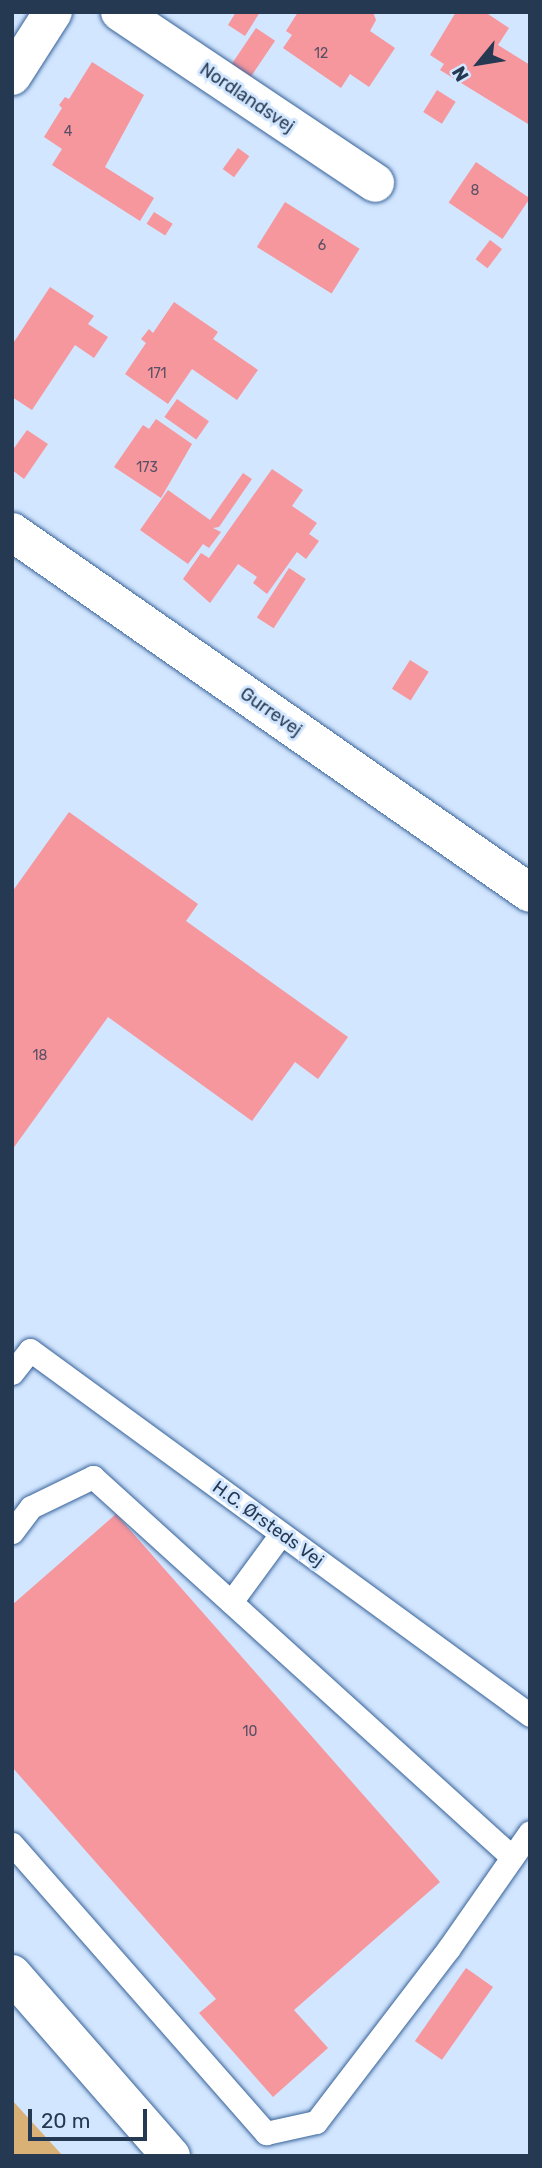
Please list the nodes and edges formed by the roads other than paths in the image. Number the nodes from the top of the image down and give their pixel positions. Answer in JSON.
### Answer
{"nodes":[{"id":1,"x":53,"y":12,"type":"edge"},
{"id":2,"x":120,"y":12,"type":"edge"},
{"id":3,"x":12,"y":76,"type":"edge"},
{"id":4,"x":375,"y":183,"type":"dead end"},
{"id":5,"x":12,"y":532,"type":"edge"},
{"id":6,"x":530,"y":893,"type":"edge"},
{"id":7,"x":12,"y":1373,"type":"edge"},
{"id":8,"x":12,"y":1532,"type":"edge"},
{"id":9,"x":281,"y":1534,"type":"junction"},
{"id":10,"x":230,"y":1602,"type":"junction"},
{"id":11,"x":530,"y":1715,"type":"edge"},
{"id":12,"x":530,"y":1832,"type":"edge"},
{"id":13,"x":12,"y":1844,"type":"edge"},
{"id":14,"x":512,"y":1857,"type":"junction"},
{"id":15,"x":12,"y":1974,"type":"edge"},
{"id":16,"x":171,"y":2156,"type":"edge"}],
"edges":[{"from":1,"to":3,"type":"street"},
{"from":2,"to":4,"type":"street","name":"Nordlandsvej"},
{"from":5,"to":6,"type":"street","name":"Gurrevej"},
{"from":7,"to":9,"type":"lane","name":"H.C. Ørsteds Vej"},
{"from":8,"to":10,"type":"lane"},
{"from":9,"to":10,"type":"lane"},
{"from":9,"to":11,"type":"lane","name":"H.C. Ørsteds Vej"},
{"from":10,"to":14,"type":"lane"},
{"from":12,"to":14,"type":"lane"},
{"from":13,"to":14,"type":"lane"},
{"from":15,"to":16,"type":"street"}]}
